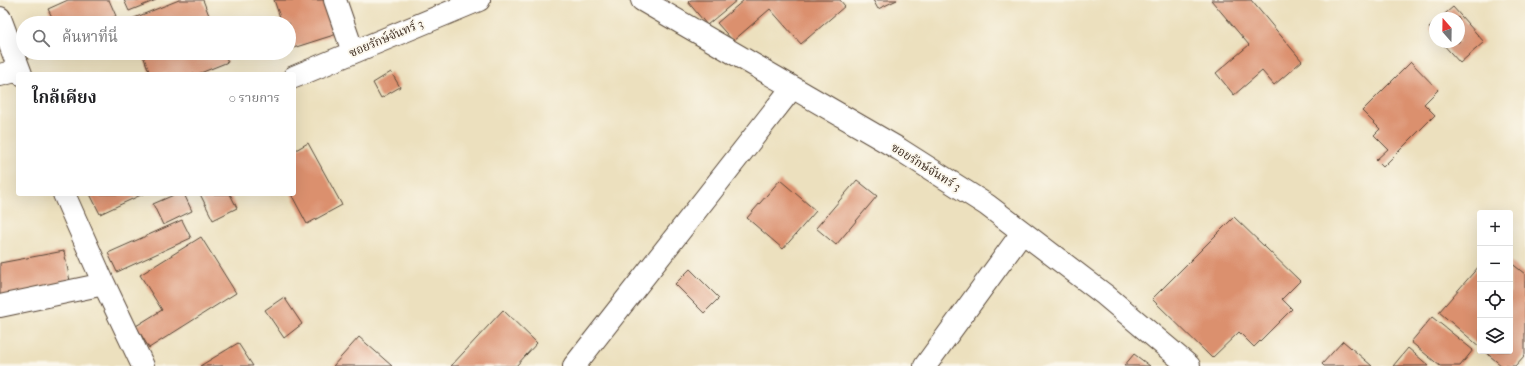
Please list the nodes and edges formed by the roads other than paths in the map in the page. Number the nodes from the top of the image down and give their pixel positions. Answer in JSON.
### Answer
{"nodes":[{"id":1,"x":335,"y":0,"type":"edge"},
{"id":2,"x":479,"y":0,"type":"edge"},
{"id":3,"x":642,"y":0,"type":"edge"},
{"id":4,"x":0,"y":18,"type":"edge"},
{"id":5,"x":354,"y":52,"type":"junction"},
{"id":6,"x":13,"y":73,"type":"edge"},
{"id":7,"x":296,"y":76,"type":"edge"},
{"id":8,"x":792,"y":88,"type":"junction"},
{"id":9,"x":65,"y":196,"type":"edge"},
{"id":10,"x":1022,"y":233,"type":"junction"},
{"id":11,"x":104,"y":284,"type":"junction"},
{"id":12,"x":0,"y":306,"type":"edge"},
{"id":13,"x":143,"y":366,"type":"edge"},
{"id":14,"x":574,"y":366,"type":"edge"},
{"id":15,"x":925,"y":366,"type":"edge"},
{"id":16,"x":1189,"y":366,"type":"edge"}],
"edges":[{"from":1,"to":5,"type":"street"},
{"from":2,"to":5,"type":"street","name":"ซอยรักษ์จันทร์ 3"},
{"from":3,"to":8,"type":"street","name":"ซอยรักษ์จันทร์ 3"},
{"from":4,"to":6,"type":"street"},
{"from":5,"to":7,"type":"street","name":"ซอยรักษ์จันทร์ 3"},
{"from":8,"to":10,"type":"street","name":"ซอยรักษ์จันทร์ 3"},
{"from":8,"to":14,"type":"street"},
{"from":9,"to":11,"type":"street"},
{"from":10,"to":15,"type":"street"},
{"from":10,"to":16,"type":"street","name":"ซอยรักษ์จันทร์ 3"},
{"from":11,"to":12,"type":"street"},
{"from":11,"to":13,"type":"street"}]}
